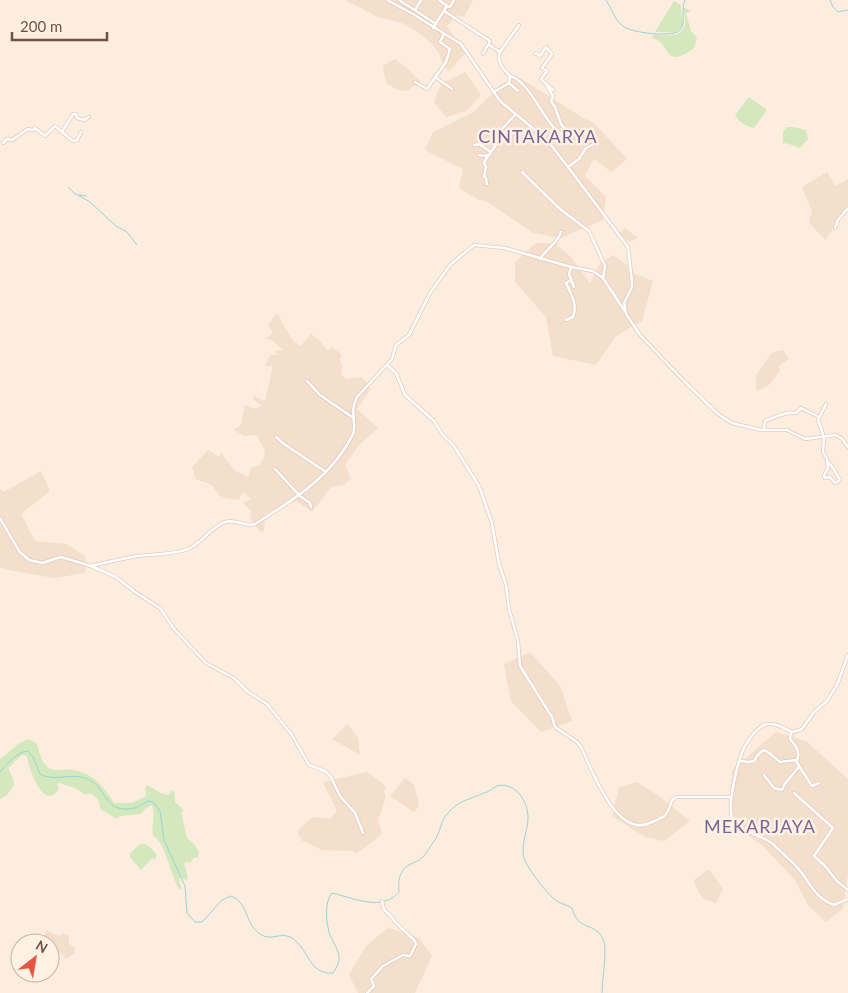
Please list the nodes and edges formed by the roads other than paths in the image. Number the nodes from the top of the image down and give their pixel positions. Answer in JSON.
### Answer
{"nodes":[{"id":1,"x":387,"y":0,"type":"edge"},
{"id":2,"x":399,"y":0,"type":"edge"},
{"id":3,"x":421,"y":0,"type":"edge"},
{"id":4,"x":439,"y":0,"type":"edge"},
{"id":5,"x":454,"y":0,"type":"edge"},
{"id":6,"x":447,"y":6,"type":"junction"},
{"id":7,"x":415,"y":10,"type":"junction"},
{"id":8,"x":444,"y":11,"type":"junction"},
{"id":9,"x":436,"y":24,"type":"junction"},
{"id":10,"x":519,"y":25,"type":"dead end"},
{"id":11,"x":433,"y":28,"type":"junction"},
{"id":12,"x":444,"y":34,"type":"junction"},
{"id":13,"x":489,"y":45,"type":"junction"},
{"id":14,"x":500,"y":52,"type":"junction"},
{"id":15,"x":483,"y":54,"type":"dead end"},
{"id":16,"x":535,"y":54,"type":"dead end"},
{"id":17,"x":510,"y":76,"type":"junction"},
{"id":18,"x":435,"y":77,"type":"junction"},
{"id":19,"x":415,"y":82,"type":"dead end"},
{"id":20,"x":509,"y":83,"type":"junction"},
{"id":21,"x":547,"y":85,"type":"junction"},
{"id":22,"x":452,"y":89,"type":"dead end"},
{"id":23,"x":553,"y":90,"type":"dead end"},
{"id":24,"x":518,"y":91,"type":"dead end"},
{"id":25,"x":494,"y":92,"type":"junction"},
{"id":26,"x":515,"y":114,"type":"junction"},
{"id":27,"x":89,"y":117,"type":"dead end"},
{"id":28,"x":62,"y":132,"type":"junction"},
{"id":29,"x":81,"y":132,"type":"dead end"},
{"id":30,"x":3,"y":143,"type":"dead end"},
{"id":31,"x":594,"y":144,"type":"dead end"},
{"id":32,"x":474,"y":146,"type":"dead end"},
{"id":33,"x":490,"y":153,"type":"junction"},
{"id":34,"x":479,"y":155,"type":"dead end"},
{"id":35,"x":568,"y":166,"type":"junction"},
{"id":36,"x":522,"y":172,"type":"dead end"},
{"id":37,"x":487,"y":184,"type":"dead end"},
{"id":38,"x":848,"y":208,"type":"edge"},
{"id":39,"x":835,"y":228,"type":"dead end"},
{"id":40,"x":561,"y":232,"type":"dead end"},
{"id":41,"x":540,"y":259,"type":"junction"},
{"id":42,"x":571,"y":267,"type":"junction"},
{"id":43,"x":603,"y":278,"type":"junction"},
{"id":44,"x":571,"y":280,"type":"junction"},
{"id":45,"x":574,"y":286,"type":"dead end"},
{"id":46,"x":624,"y":310,"type":"junction"},
{"id":47,"x":566,"y":320,"type":"dead end"},
{"id":48,"x":387,"y":364,"type":"junction"},
{"id":49,"x":306,"y":381,"type":"dead end"},
{"id":50,"x":826,"y":404,"type":"dead end"},
{"id":51,"x":819,"y":417,"type":"junction"},
{"id":52,"x":352,"y":418,"type":"junction"},
{"id":53,"x":764,"y":430,"type":"junction"},
{"id":54,"x":276,"y":437,"type":"dead end"},
{"id":55,"x":824,"y":437,"type":"junction"},
{"id":56,"x":848,"y":447,"type":"edge"},
{"id":57,"x":827,"y":461,"type":"junction"},
{"id":58,"x":275,"y":469,"type":"dead end"},
{"id":59,"x":326,"y":472,"type":"junction"},
{"id":60,"x":300,"y":496,"type":"junction"},
{"id":61,"x":311,"y":507,"type":"dead end"},
{"id":62,"x":0,"y":518,"type":"edge"},
{"id":63,"x":91,"y":566,"type":"junction"},
{"id":64,"x":848,"y":655,"type":"edge"},
{"id":65,"x":791,"y":732,"type":"junction"},
{"id":66,"x":796,"y":760,"type":"junction"},
{"id":67,"x":740,"y":761,"type":"junction"},
{"id":68,"x":799,"y":766,"type":"junction"},
{"id":69,"x":764,"y":775,"type":"dead end"},
{"id":70,"x":819,"y":783,"type":"dead end"},
{"id":71,"x":794,"y":793,"type":"dead end"},
{"id":72,"x":730,"y":797,"type":"junction"},
{"id":73,"x":364,"y":833,"type":"dead end"},
{"id":74,"x":848,"y":890,"type":"edge"},
{"id":75,"x":848,"y":900,"type":"edge"},
{"id":76,"x":382,"y":901,"type":"dead end"},
{"id":77,"x":366,"y":993,"type":"edge"}],
"edges":[{"from":1,"to":11,"type":"street"},
{"from":2,"to":7,"type":"street"},
{"from":3,"to":7,"type":"street"},
{"from":4,"to":6,"type":"street"},
{"from":5,"to":6,"type":"street"},
{"from":6,"to":8,"type":"street"},
{"from":7,"to":9,"type":"street"},
{"from":8,"to":9,"type":"street"},
{"from":8,"to":13,"type":"street"},
{"from":9,"to":11,"type":"street"},
{"from":10,"to":14,"type":"street"},
{"from":11,"to":12,"type":"street"},
{"from":12,"to":18,"type":"street"},
{"from":12,"to":25,"type":"street"},
{"from":13,"to":14,"type":"street"},
{"from":13,"to":15,"type":"street"},
{"from":14,"to":17,"type":"street"},
{"from":16,"to":21,"type":"street"},
{"from":17,"to":20,"type":"street"},
{"from":17,"to":21,"type":"street"},
{"from":18,"to":19,"type":"street"},
{"from":18,"to":22,"type":"street"},
{"from":20,"to":24,"type":"street"},
{"from":20,"to":25,"type":"street"},
{"from":21,"to":23,"type":"street"},
{"from":25,"to":26,"type":"street"},
{"from":26,"to":33,"type":"street"},
{"from":26,"to":35,"type":"street"},
{"from":27,"to":28,"type":"street"},
{"from":28,"to":29,"type":"street"},
{"from":28,"to":30,"type":"street"},
{"from":31,"to":35,"type":"street"},
{"from":32,"to":33,"type":"street"},
{"from":33,"to":34,"type":"street"},
{"from":33,"to":37,"type":"street"},
{"from":35,"to":46,"type":"street"},
{"from":36,"to":43,"type":"street"},
{"from":38,"to":39,"type":"street"},
{"from":40,"to":41,"type":"street"},
{"from":41,"to":42,"type":"street"},
{"from":41,"to":48,"type":"street"},
{"from":42,"to":43,"type":"street"},
{"from":42,"to":44,"type":"street"},
{"from":43,"to":46,"type":"street"},
{"from":44,"to":45,"type":"street"},
{"from":44,"to":47,"type":"street"},
{"from":46,"to":53,"type":"street"},
{"from":48,"to":52,"type":"street"},
{"from":48,"to":72,"type":"street"},
{"from":49,"to":52,"type":"street"},
{"from":50,"to":51,"type":"street"},
{"from":51,"to":53,"type":"street"},
{"from":51,"to":55,"type":"street"},
{"from":52,"to":59,"type":"street"},
{"from":53,"to":55,"type":"street"},
{"from":54,"to":59,"type":"street"},
{"from":55,"to":56,"type":"street"},
{"from":55,"to":57,"type":"street"},
{"from":57,"to":57,"type":"street"},
{"from":58,"to":60,"type":"street"},
{"from":59,"to":60,"type":"street"},
{"from":60,"to":61,"type":"street"},
{"from":60,"to":63,"type":"street"},
{"from":62,"to":63,"type":"street"},
{"from":63,"to":73,"type":"street"},
{"from":64,"to":65,"type":"street"},
{"from":65,"to":66,"type":"street"},
{"from":65,"to":67,"type":"street"},
{"from":66,"to":67,"type":"street"},
{"from":66,"to":68,"type":"street"},
{"from":67,"to":72,"type":"street"},
{"from":68,"to":69,"type":"street"},
{"from":68,"to":70,"type":"street"},
{"from":71,"to":74,"type":"street"},
{"from":72,"to":75,"type":"street"},
{"from":76,"to":77,"type":"street"}]}
